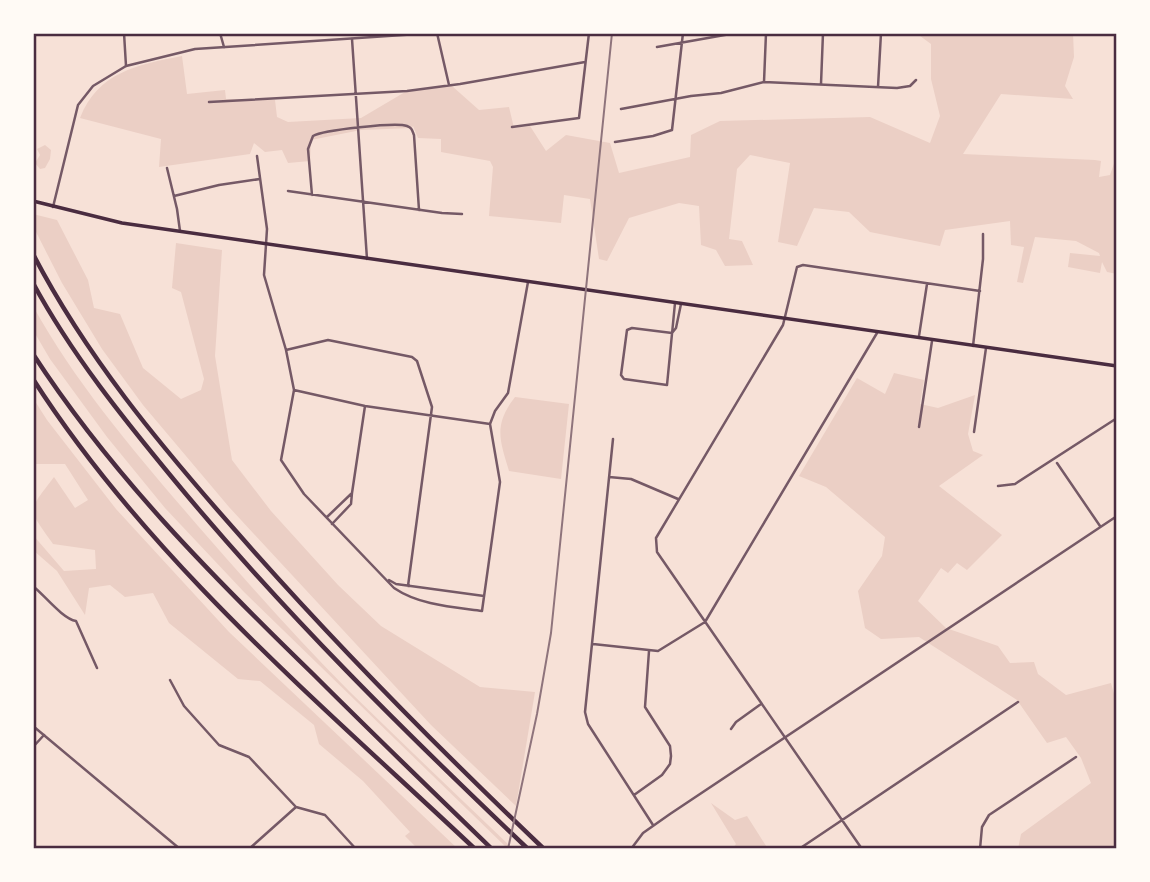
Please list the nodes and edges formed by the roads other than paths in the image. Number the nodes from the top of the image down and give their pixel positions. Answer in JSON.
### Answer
{"nodes":[{"id":1,"x":124,"y":33,"type":"edge"},
{"id":2,"x":220,"y":33,"type":"edge"},
{"id":3,"x":435,"y":33,"type":"edge"},
{"id":4,"x":589,"y":33,"type":"edge"},
{"id":5,"x":682,"y":33,"type":"edge"},
{"id":6,"x":736,"y":33,"type":"edge"},
{"id":7,"x":747,"y":33,"type":"edge"},
{"id":8,"x":823,"y":33,"type":"edge"},
{"id":9,"x":881,"y":33,"type":"edge"},
{"id":10,"x":766,"y":34,"type":"edge"},
{"id":11,"x":352,"y":39,"type":"junction"},
{"id":12,"x":681,"y":44,"type":"junction"},
{"id":13,"x":224,"y":47,"type":"junction"},
{"id":14,"x":657,"y":47,"type":"dead end"},
{"id":15,"x":586,"y":62,"type":"junction"},
{"id":16,"x":126,"y":66,"type":"junction"},
{"id":17,"x":916,"y":80,"type":"dead end"},
{"id":18,"x":764,"y":82,"type":"junction"},
{"id":19,"x":821,"y":84,"type":"junction"},
{"id":20,"x":449,"y":85,"type":"junction"},
{"id":21,"x":878,"y":87,"type":"junction"},
{"id":22,"x":357,"y":93,"type":"junction"},
{"id":23,"x":676,"y":99,"type":"junction"},
{"id":24,"x":209,"y":102,"type":"dead end"},
{"id":25,"x":621,"y":109,"type":"dead end"},
{"id":26,"x":512,"y":127,"type":"dead end"},
{"id":27,"x":359,"y":128,"type":"junction"},
{"id":28,"x":615,"y":142,"type":"dead end"},
{"id":29,"x":257,"y":156,"type":"dead end"},
{"id":30,"x":167,"y":168,"type":"dead end"},
{"id":31,"x":260,"y":179,"type":"junction"},
{"id":32,"x":288,"y":191,"type":"dead end"},
{"id":33,"x":312,"y":194,"type":"junction"},
{"id":34,"x":174,"y":196,"type":"junction"},
{"id":35,"x":33,"y":201,"type":"edge"},
{"id":36,"x":365,"y":202,"type":"junction"},
{"id":37,"x":52,"y":206,"type":"junction"},
{"id":38,"x":419,"y":210,"type":"junction"},
{"id":39,"x":462,"y":214,"type":"dead end"},
{"id":40,"x":180,"y":231,"type":"junction"},
{"id":41,"x":983,"y":234,"type":"dead end"},
{"id":42,"x":267,"y":244,"type":"junction"},
{"id":43,"x":33,"y":254,"type":"edge"},
{"id":44,"x":367,"y":259,"type":"junction"},
{"id":45,"x":528,"y":282,"type":"junction"},
{"id":46,"x":33,"y":283,"type":"edge"},
{"id":47,"x":927,"y":284,"type":"junction"},
{"id":48,"x":980,"y":291,"type":"junction"},
{"id":49,"x":675,"y":303,"type":"junction"},
{"id":50,"x":681,"y":304,"type":"junction"},
{"id":51,"x":786,"y":319,"type":"junction"},
{"id":52,"x":672,"y":333,"type":"junction"},
{"id":53,"x":877,"y":333,"type":"junction"},
{"id":54,"x":918,"y":338,"type":"junction"},
{"id":55,"x":932,"y":341,"type":"junction"},
{"id":56,"x":973,"y":346,"type":"junction"},
{"id":57,"x":986,"y":348,"type":"junction"},
{"id":58,"x":286,"y":350,"type":"junction"},
{"id":59,"x":33,"y":354,"type":"edge"},
{"id":60,"x":1117,"y":366,"type":"edge"},
{"id":61,"x":33,"y":379,"type":"edge"},
{"id":62,"x":294,"y":390,"type":"junction"},
{"id":63,"x":365,"y":406,"type":"junction"},
{"id":64,"x":431,"y":416,"type":"junction"},
{"id":65,"x":1117,"y":418,"type":"edge"},
{"id":66,"x":490,"y":424,"type":"junction"},
{"id":67,"x":919,"y":427,"type":"dead end"},
{"id":68,"x":974,"y":432,"type":"dead end"},
{"id":69,"x":612,"y":439,"type":"dead end"},
{"id":70,"x":1057,"y":463,"type":"dead end"},
{"id":71,"x":609,"y":477,"type":"junction"},
{"id":72,"x":998,"y":486,"type":"dead end"},
{"id":73,"x":352,"y":493,"type":"junction"},
{"id":74,"x":678,"y":499,"type":"junction"},
{"id":75,"x":1117,"y":516,"type":"edge"},
{"id":76,"x":326,"y":518,"type":"junction"},
{"id":77,"x":332,"y":524,"type":"junction"},
{"id":78,"x":1100,"y":526,"type":"junction"},
{"id":79,"x":386,"y":579,"type":"junction"},
{"id":80,"x":33,"y":586,"type":"edge"},
{"id":81,"x":408,"y":586,"type":"junction"},
{"id":82,"x":484,"y":596,"type":"junction"},
{"id":83,"x":705,"y":622,"type":"junction"},
{"id":84,"x":593,"y":644,"type":"junction"},
{"id":85,"x":649,"y":651,"type":"junction"},
{"id":86,"x":97,"y":668,"type":"dead end"},
{"id":87,"x":170,"y":680,"type":"dead end"},
{"id":88,"x":1018,"y":702,"type":"dead end"},
{"id":89,"x":761,"y":704,"type":"junction"},
{"id":90,"x":33,"y":726,"type":"edge"},
{"id":91,"x":731,"y":729,"type":"dead end"},
{"id":92,"x":44,"y":734,"type":"junction"},
{"id":93,"x":784,"y":738,"type":"junction"},
{"id":94,"x":33,"y":747,"type":"edge"},
{"id":95,"x":1076,"y":757,"type":"dead end"},
{"id":96,"x":634,"y":795,"type":"junction"},
{"id":97,"x":296,"y":807,"type":"junction"},
{"id":98,"x":842,"y":820,"type":"junction"},
{"id":99,"x":653,"y":825,"type":"junction"},
{"id":100,"x":180,"y":849,"type":"edge"},
{"id":101,"x":249,"y":849,"type":"edge"},
{"id":102,"x":356,"y":849,"type":"edge"},
{"id":103,"x":475,"y":849,"type":"edge"},
{"id":104,"x":492,"y":849,"type":"edge"},
{"id":105,"x":528,"y":849,"type":"edge"},
{"id":106,"x":544,"y":849,"type":"edge"},
{"id":107,"x":631,"y":849,"type":"edge"},
{"id":108,"x":799,"y":849,"type":"edge"},
{"id":109,"x":862,"y":849,"type":"edge"},
{"id":110,"x":980,"y":849,"type":"edge"}],
"edges":[{"from":1,"to":16,"type":"street"},
{"from":2,"to":13,"type":"street"},
{"from":3,"to":11,"type":"street"},
{"from":3,"to":20,"type":"street"},
{"from":4,"to":15,"type":"street"},
{"from":5,"to":12,"type":"street"},
{"from":6,"to":12,"type":"street"},
{"from":7,"to":10,"type":"street"},
{"from":8,"to":19,"type":"street"},
{"from":9,"to":21,"type":"street"},
{"from":10,"to":18,"type":"street"},
{"from":11,"to":13,"type":"street"},
{"from":11,"to":22,"type":"street"},
{"from":12,"to":14,"type":"street"},
{"from":12,"to":23,"type":"street"},
{"from":13,"to":16,"type":"street"},
{"from":15,"to":20,"type":"street"},
{"from":15,"to":26,"type":"street"},
{"from":16,"to":37,"type":"street"},
{"from":17,"to":21,"type":"street"},
{"from":18,"to":19,"type":"street"},
{"from":18,"to":23,"type":"street"},
{"from":19,"to":21,"type":"street"},
{"from":20,"to":22,"type":"street"},
{"from":22,"to":24,"type":"street"},
{"from":22,"to":27,"type":"street"},
{"from":23,"to":25,"type":"street"},
{"from":23,"to":28,"type":"street"},
{"from":27,"to":33,"type":"street"},
{"from":27,"to":36,"type":"street"},
{"from":27,"to":38,"type":"street"},
{"from":29,"to":31,"type":"street"},
{"from":30,"to":34,"type":"street"},
{"from":31,"to":34,"type":"street"},
{"from":31,"to":42,"type":"street"},
{"from":32,"to":33,"type":"street"},
{"from":33,"to":36,"type":"street"},
{"from":34,"to":40,"type":"street"},
{"from":35,"to":37,"type":"main road"},
{"from":36,"to":38,"type":"street"},
{"from":36,"to":44,"type":"street"},
{"from":37,"to":40,"type":"main road"},
{"from":38,"to":39,"type":"street"},
{"from":40,"to":42,"type":"main road"},
{"from":41,"to":48,"type":"street"},
{"from":42,"to":44,"type":"main road"},
{"from":42,"to":58,"type":"street"},
{"from":43,"to":106,"type":"highway"},
{"from":44,"to":45,"type":"main road"},
{"from":45,"to":49,"type":"main road"},
{"from":45,"to":66,"type":"street"},
{"from":46,"to":105,"type":"highway"},
{"from":47,"to":48,"type":"street"},
{"from":47,"to":51,"type":"street"},
{"from":47,"to":54,"type":"street"},
{"from":48,"to":56,"type":"street"},
{"from":49,"to":50,"type":"main road"},
{"from":49,"to":52,"type":"street"},
{"from":50,"to":51,"type":"main road"},
{"from":50,"to":52,"type":"street"},
{"from":51,"to":53,"type":"main road"},
{"from":51,"to":74,"type":"street"},
{"from":52,"to":52,"type":"street"},
{"from":53,"to":54,"type":"main road"},
{"from":53,"to":83,"type":"street"},
{"from":54,"to":55,"type":"main road"},
{"from":55,"to":56,"type":"main road"},
{"from":55,"to":67,"type":"street"},
{"from":56,"to":57,"type":"main road"},
{"from":57,"to":60,"type":"main road"},
{"from":57,"to":68,"type":"street"},
{"from":58,"to":62,"type":"street"},
{"from":58,"to":64,"type":"street"},
{"from":59,"to":104,"type":"highway"},
{"from":61,"to":103,"type":"highway"},
{"from":62,"to":63,"type":"street"},
{"from":62,"to":76,"type":"street"},
{"from":63,"to":64,"type":"street"},
{"from":63,"to":73,"type":"street"},
{"from":64,"to":66,"type":"street"},
{"from":64,"to":81,"type":"street"},
{"from":65,"to":72,"type":"street"},
{"from":66,"to":82,"type":"street"},
{"from":69,"to":71,"type":"street"},
{"from":70,"to":78,"type":"street"},
{"from":71,"to":74,"type":"street"},
{"from":71,"to":84,"type":"street"},
{"from":73,"to":76,"type":"street"},
{"from":73,"to":77,"type":"street"},
{"from":74,"to":83,"type":"street"},
{"from":75,"to":78,"type":"street"},
{"from":76,"to":77,"type":"street"},
{"from":77,"to":79,"type":"street"},
{"from":78,"to":93,"type":"street"},
{"from":79,"to":81,"type":"street"},
{"from":79,"to":82,"type":"street"},
{"from":80,"to":86,"type":"street"},
{"from":81,"to":82,"type":"street"},
{"from":83,"to":85,"type":"street"},
{"from":83,"to":89,"type":"street"},
{"from":84,"to":85,"type":"street"},
{"from":84,"to":96,"type":"street"},
{"from":85,"to":96,"type":"street"},
{"from":87,"to":97,"type":"street"},
{"from":88,"to":98,"type":"street"},
{"from":89,"to":91,"type":"street"},
{"from":89,"to":93,"type":"street"},
{"from":90,"to":92,"type":"street"},
{"from":92,"to":94,"type":"street"},
{"from":92,"to":100,"type":"street"},
{"from":93,"to":98,"type":"street"},
{"from":93,"to":99,"type":"street"},
{"from":95,"to":110,"type":"street"},
{"from":96,"to":99,"type":"street"},
{"from":97,"to":101,"type":"street"},
{"from":97,"to":102,"type":"street"},
{"from":98,"to":108,"type":"street"},
{"from":98,"to":109,"type":"street"},
{"from":99,"to":107,"type":"street"}]}
